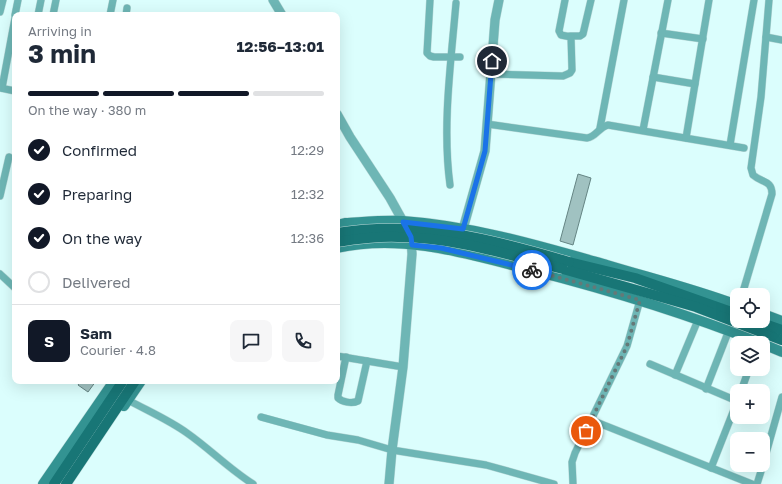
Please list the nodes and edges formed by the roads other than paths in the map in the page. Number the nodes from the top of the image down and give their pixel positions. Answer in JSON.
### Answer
{"nodes":[{"id":1,"x":3,"y":0,"type":"edge"},
{"id":2,"x":18,"y":0,"type":"edge"},
{"id":3,"x":41,"y":0,"type":"edge"},
{"id":4,"x":56,"y":0,"type":"edge"},
{"id":5,"x":113,"y":0,"type":"edge"},
{"id":6,"x":273,"y":0,"type":"edge"},
{"id":7,"x":430,"y":0,"type":"edge"},
{"id":8,"x":499,"y":0,"type":"edge"},
{"id":9,"x":564,"y":0,"type":"edge"},
{"id":10,"x":591,"y":0,"type":"edge"},
{"id":11,"x":624,"y":0,"type":"edge"},
{"id":12,"x":668,"y":0,"type":"edge"},
{"id":13,"x":709,"y":0,"type":"edge"},
{"id":14,"x":754,"y":0,"type":"edge"},
{"id":15,"x":769,"y":0,"type":"edge"},
{"id":16,"x":456,"y":3,"type":"dead end"},
{"id":17,"x":0,"y":12,"type":"edge"},
{"id":18,"x":16,"y":12,"type":"edge"},
{"id":19,"x":39,"y":12,"type":"edge"},
{"id":20,"x":54,"y":12,"type":"edge"},
{"id":21,"x":111,"y":12,"type":"edge"},
{"id":22,"x":280,"y":12,"type":"edge"},
{"id":23,"x":12,"y":31,"type":"edge"},
{"id":24,"x":661,"y":33,"type":"junction"},
{"id":25,"x":570,"y":36,"type":"junction"},
{"id":26,"x":766,"y":37,"type":"junction"},
{"id":27,"x":703,"y":39,"type":"junction"},
{"id":28,"x":782,"y":40,"type":"edge"},
{"id":29,"x":451,"y":57,"type":"junction"},
{"id":30,"x":460,"y":57,"type":"dead end"},
{"id":31,"x":491,"y":74,"type":"junction"},
{"id":32,"x":653,"y":77,"type":"junction"},
{"id":33,"x":695,"y":84,"type":"junction"},
{"id":34,"x":1,"y":88,"type":"edge"},
{"id":35,"x":12,"y":91,"type":"edge"},
{"id":36,"x":340,"y":119,"type":"edge"},
{"id":37,"x":487,"y":124,"type":"junction"},
{"id":38,"x":600,"y":128,"type":"junction"},
{"id":39,"x":643,"y":130,"type":"junction"},
{"id":40,"x":686,"y":138,"type":"junction"},
{"id":41,"x":730,"y":145,"type":"junction"},
{"id":42,"x":744,"y":148,"type":"dead end"},
{"id":43,"x":9,"y":158,"type":"dead end"},
{"id":44,"x":450,"y":185,"type":"dead end"},
{"id":45,"x":0,"y":196,"type":"edge"},
{"id":46,"x":403,"y":222,"type":"junction"},
{"id":47,"x":340,"y":225,"type":"edge"},
{"id":48,"x":463,"y":229,"type":"junction"},
{"id":49,"x":340,"y":233,"type":"edge"},
{"id":50,"x":340,"y":242,"type":"edge"},
{"id":51,"x":412,"y":245,"type":"junction"},
{"id":52,"x":340,"y":248,"type":"edge"},
{"id":53,"x":566,"y":265,"type":"junction"},
{"id":54,"x":0,"y":274,"type":"edge"},
{"id":55,"x":12,"y":285,"type":"edge"},
{"id":56,"x":744,"y":288,"type":"edge"},
{"id":57,"x":640,"y":300,"type":"junction"},
{"id":58,"x":730,"y":302,"type":"edge"},
{"id":59,"x":730,"y":312,"type":"edge"},
{"id":60,"x":770,"y":317,"type":"edge"},
{"id":61,"x":698,"y":320,"type":"junction"},
{"id":62,"x":782,"y":321,"type":"edge"},
{"id":63,"x":770,"y":326,"type":"edge"},
{"id":64,"x":729,"y":330,"type":"junction"},
{"id":65,"x":782,"y":330,"type":"edge"},
{"id":66,"x":743,"y":336,"type":"edge"},
{"id":67,"x":782,"y":340,"type":"edge"},
{"id":68,"x":770,"y":347,"type":"edge"},
{"id":69,"x":782,"y":352,"type":"edge"},
{"id":70,"x":340,"y":356,"type":"edge"},
{"id":71,"x":346,"y":357,"type":"junction"},
{"id":72,"x":367,"y":362,"type":"junction"},
{"id":73,"x":650,"y":364,"type":"dead end"},
{"id":74,"x":403,"y":367,"type":"junction"},
{"id":75,"x":675,"y":375,"type":"junction"},
{"id":76,"x":113,"y":384,"type":"edge"},
{"id":77,"x":113,"y":384,"type":"edge"},
{"id":78,"x":133,"y":384,"type":"edge"},
{"id":79,"x":139,"y":384,"type":"edge"},
{"id":80,"x":706,"y":388,"type":"junction"},
{"id":81,"x":730,"y":398,"type":"edge"},
{"id":82,"x":782,"y":398,"type":"edge"},
{"id":83,"x":128,"y":400,"type":"junction"},
{"id":84,"x":261,"y":417,"type":"dead end"},
{"id":85,"x":730,"y":419,"type":"edge"},
{"id":86,"x":591,"y":420,"type":"junction"},
{"id":87,"x":770,"y":440,"type":"edge"},
{"id":88,"x":392,"y":450,"type":"junction"},
{"id":89,"x":711,"y":468,"type":"junction"},
{"id":90,"x":761,"y":472,"type":"edge"},
{"id":91,"x":42,"y":484,"type":"edge"},
{"id":92,"x":54,"y":484,"type":"edge"},
{"id":93,"x":66,"y":484,"type":"edge"},
{"id":94,"x":71,"y":484,"type":"edge"},
{"id":95,"x":253,"y":484,"type":"edge"},
{"id":96,"x":389,"y":484,"type":"edge"},
{"id":97,"x":554,"y":484,"type":"edge"},
{"id":98,"x":573,"y":484,"type":"edge"},
{"id":99,"x":752,"y":484,"type":"edge"},
{"id":100,"x":757,"y":484,"type":"edge"}],
"edges":[{"from":1,"to":17,"type":"street"},
{"from":2,"to":18,"type":"street"},
{"from":3,"to":19,"type":"street"},
{"from":4,"to":20,"type":"street"},
{"from":5,"to":21,"type":"street"},
{"from":6,"to":22,"type":"street"},
{"from":7,"to":29,"type":"street"},
{"from":8,"to":31,"type":"street"},
{"from":9,"to":25,"type":"street"},
{"from":10,"to":25,"type":"street"},
{"from":11,"to":38,"type":"street"},
{"from":12,"to":24,"type":"street"},
{"from":13,"to":27,"type":"street"},
{"from":14,"to":41,"type":"street"},
{"from":15,"to":26,"type":"street"},
{"from":16,"to":29,"type":"street"},
{"from":23,"to":34,"type":"street"},
{"from":24,"to":27,"type":"street"},
{"from":24,"to":32,"type":"street"},
{"from":25,"to":31,"type":"street"},
{"from":26,"to":28,"type":"street"},
{"from":26,"to":56,"type":"street"},
{"from":27,"to":33,"type":"street"},
{"from":29,"to":30,"type":"street"},
{"from":29,"to":44,"type":"street"},
{"from":31,"to":37,"type":"street"},
{"from":32,"to":33,"type":"street"},
{"from":32,"to":39,"type":"street"},
{"from":33,"to":40,"type":"street"},
{"from":34,"to":35,"type":"street"},
{"from":36,"to":46,"type":"street"},
{"from":37,"to":38,"type":"street"},
{"from":37,"to":48,"type":"street"},
{"from":38,"to":39,"type":"street"},
{"from":39,"to":40,"type":"street"},
{"from":40,"to":41,"type":"street"},
{"from":41,"to":42,"type":"street"},
{"from":43,"to":45,"type":"street"},
{"from":46,"to":47,"type":"main road"},
{"from":46,"to":48,"type":"main road"},
{"from":46,"to":51,"type":"street"},
{"from":48,"to":58,"type":"main road"},
{"from":49,"to":53,"type":"main road","bridge":true},
{"from":50,"to":53,"type":"main road","bridge":true},
{"from":51,"to":52,"type":"main road"},
{"from":51,"to":57,"type":"main road"},
{"from":51,"to":74,"type":"street"},
{"from":53,"to":59,"type":"main road"},
{"from":53,"to":67,"type":"main road"},
{"from":54,"to":55,"type":"street"},
{"from":57,"to":61,"type":"main road"},
{"from":57,"to":86,"type":"street"},
{"from":60,"to":62,"type":"main road"},
{"from":61,"to":64,"type":"main road"},
{"from":61,"to":75,"type":"street"},
{"from":63,"to":65,"type":"main road"},
{"from":64,"to":66,"type":"main road"},
{"from":64,"to":80,"type":"street"},
{"from":68,"to":69,"type":"main road"},
{"from":70,"to":71,"type":"street"},
{"from":71,"to":72,"type":"street"},
{"from":71,"to":72,"type":"street"},
{"from":72,"to":74,"type":"street"},
{"from":73,"to":75,"type":"street"},
{"from":74,"to":88,"type":"street"},
{"from":75,"to":80,"type":"street"},
{"from":76,"to":91,"type":"main road"},
{"from":77,"to":92,"type":"main road"},
{"from":78,"to":93,"type":"main road"},
{"from":79,"to":83,"type":"main road"},
{"from":80,"to":81,"type":"street"},
{"from":82,"to":87,"type":"street"},
{"from":83,"to":94,"type":"main road"},
{"from":83,"to":95,"type":"street"},
{"from":84,"to":88,"type":"street"},
{"from":85,"to":89,"type":"street"},
{"from":86,"to":89,"type":"street"},
{"from":86,"to":98,"type":"street"},
{"from":88,"to":96,"type":"street"},
{"from":88,"to":97,"type":"street"},
{"from":89,"to":99,"type":"street"},
{"from":90,"to":100,"type":"street"}]}
